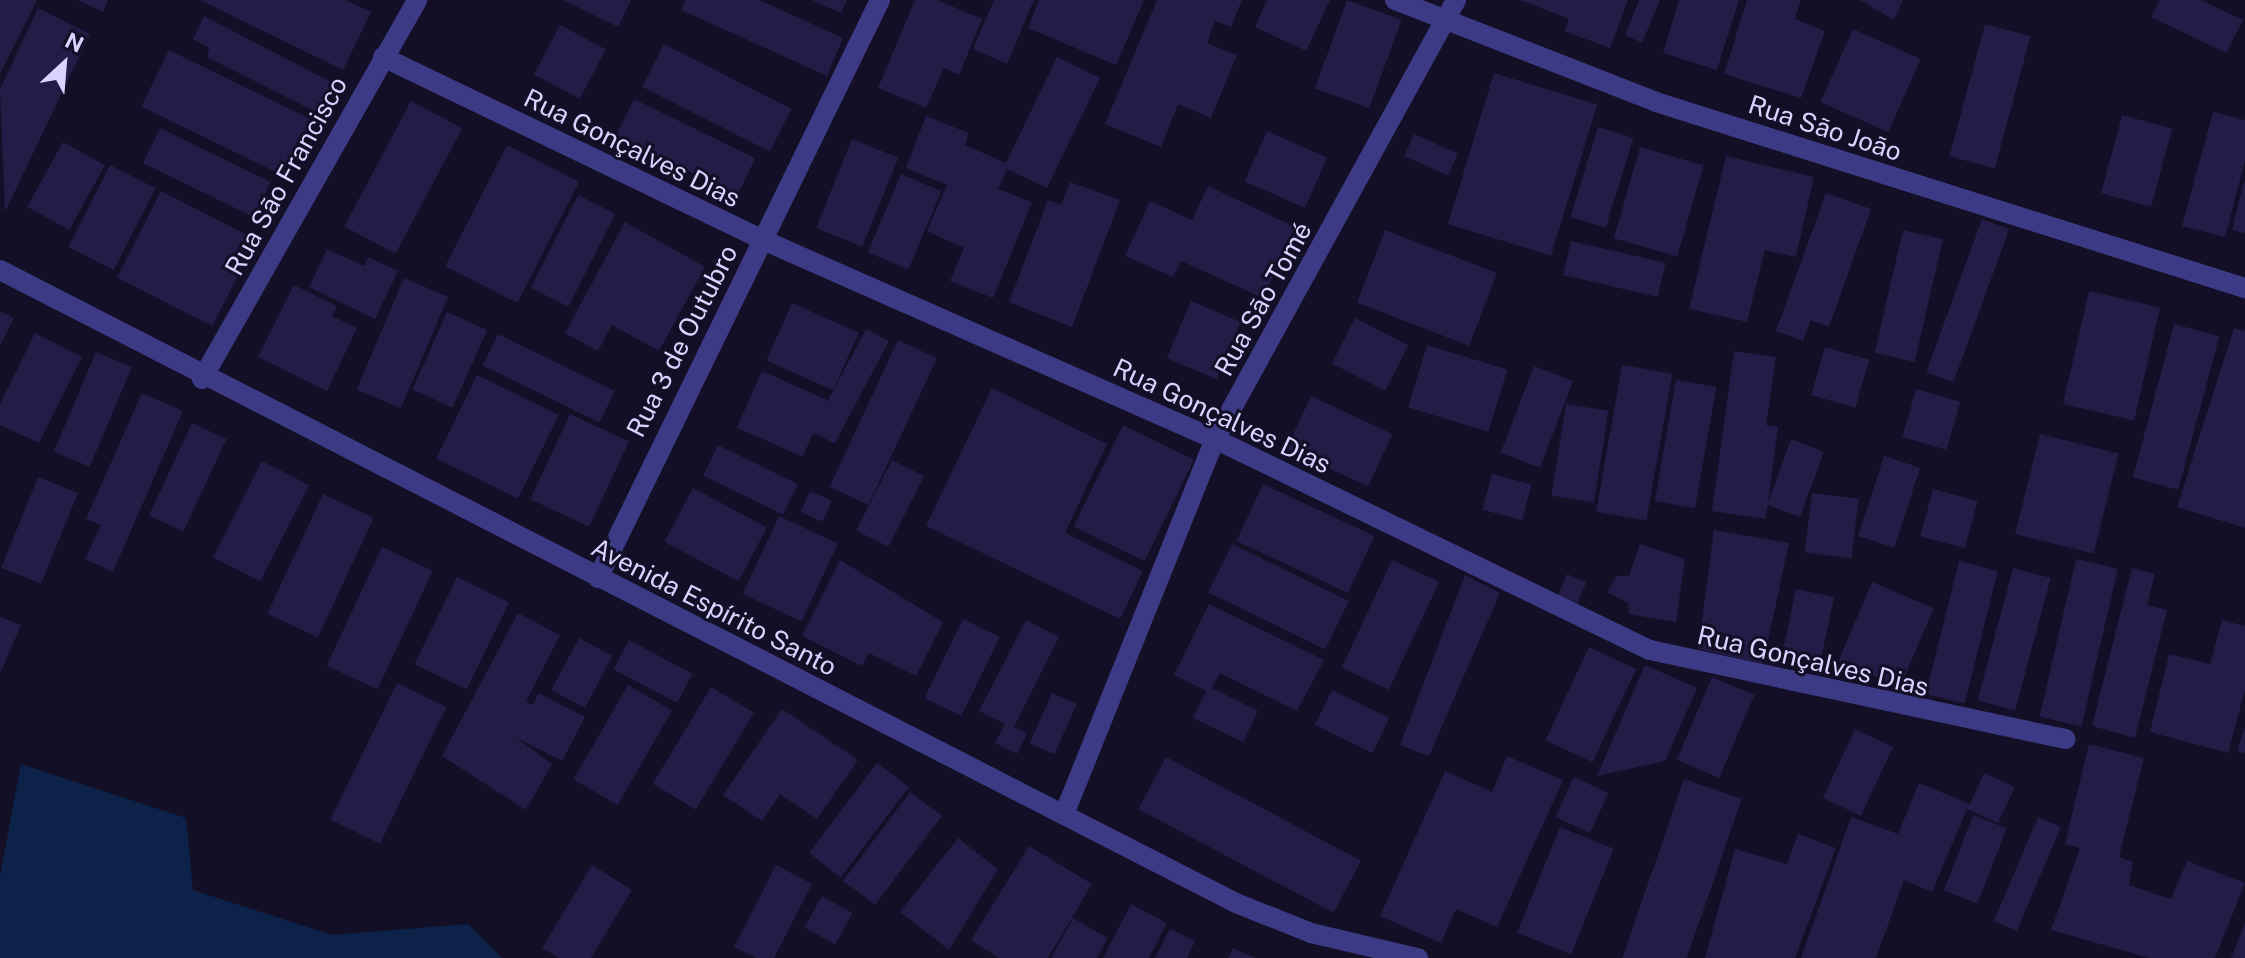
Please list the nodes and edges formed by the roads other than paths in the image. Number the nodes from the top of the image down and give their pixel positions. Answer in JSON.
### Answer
{"nodes":[{"id":1,"x":417,"y":0,"type":"edge"},
{"id":2,"x":880,"y":0,"type":"edge"},
{"id":3,"x":1395,"y":0,"type":"edge"},
{"id":4,"x":1456,"y":0,"type":"edge"},
{"id":5,"x":1448,"y":20,"type":"junction"},
{"id":6,"x":383,"y":57,"type":"junction"},
{"id":7,"x":763,"y":240,"type":"junction"},
{"id":8,"x":0,"y":270,"type":"edge"},
{"id":9,"x":2245,"y":288,"type":"edge"},
{"id":10,"x":202,"y":379,"type":"junction"},
{"id":11,"x":1215,"y":439,"type":"junction"},
{"id":12,"x":598,"y":578,"type":"junction"},
{"id":13,"x":2066,"y":739,"type":"dead end"},
{"id":14,"x":1065,"y":812,"type":"junction"},
{"id":15,"x":1418,"y":958,"type":"edge"}],
"edges":[{"from":1,"to":6,"type":"street","name":"Rua São Francisco"},
{"from":2,"to":7,"type":"street","name":"Rua 3 de Outubro"},
{"from":3,"to":5,"type":"street","name":"Rua São João"},
{"from":4,"to":5,"type":"street","name":"Rua São Tomé"},
{"from":5,"to":9,"type":"street","name":"Rua São João"},
{"from":5,"to":11,"type":"street","name":"Rua São Tomé"},
{"from":6,"to":7,"type":"street","name":"Rua Gonçalves Dias"},
{"from":6,"to":10,"type":"street","name":"Rua São Francisco"},
{"from":7,"to":11,"type":"street","name":"Rua Gonçalves Dias"},
{"from":7,"to":12,"type":"street","name":"Rua 3 de Outubro"},
{"from":8,"to":10,"type":"street","name":"Avenida Espírito Santo"},
{"from":10,"to":12,"type":"street","name":"Avenida Espírito Santo"},
{"from":11,"to":13,"type":"street","name":"Rua Gonçalves Dias"},
{"from":11,"to":14,"type":"street","name":"Rua São Tomé"},
{"from":12,"to":14,"type":"street","name":"Avenida Espírito Santo"},
{"from":14,"to":15,"type":"street","name":"Avenida Espírito Santo"}]}
